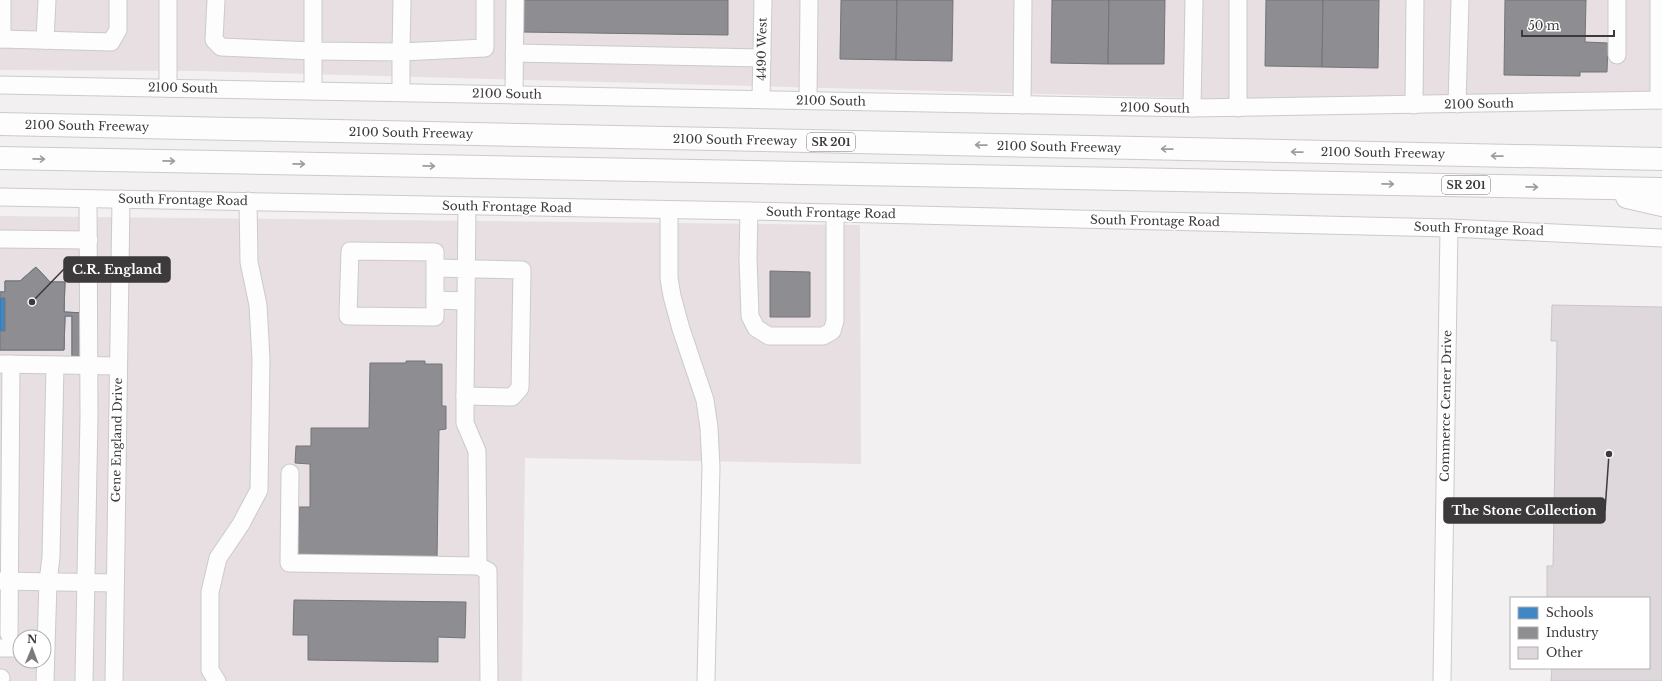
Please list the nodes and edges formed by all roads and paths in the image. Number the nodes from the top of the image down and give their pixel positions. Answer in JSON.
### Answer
{"nodes":[{"id":1,"x":2,"y":0,"type":"edge"},
{"id":2,"x":47,"y":0,"type":"edge"},
{"id":3,"x":118,"y":0,"type":"edge"},
{"id":4,"x":168,"y":0,"type":"edge"},
{"id":5,"x":216,"y":0,"type":"edge"},
{"id":6,"x":313,"y":0,"type":"edge"},
{"id":7,"x":402,"y":0,"type":"edge"},
{"id":8,"x":485,"y":0,"type":"edge"},
{"id":9,"x":515,"y":0,"type":"edge"},
{"id":10,"x":763,"y":0,"type":"edge"},
{"id":11,"x":809,"y":0,"type":"edge"},
{"id":12,"x":1023,"y":0,"type":"edge"},
{"id":13,"x":1194,"y":0,"type":"edge"},
{"id":14,"x":1238,"y":0,"type":"edge"},
{"id":15,"x":1415,"y":0,"type":"edge"},
{"id":16,"x":1460,"y":0,"type":"edge"},
{"id":17,"x":1617,"y":0,"type":"edge"},
{"id":18,"x":1660,"y":11,"type":"edge"},
{"id":19,"x":1,"y":39,"type":"edge"},
{"id":20,"x":45,"y":40,"type":"junction"},
{"id":21,"x":314,"y":51,"type":"junction"},
{"id":22,"x":402,"y":52,"type":"junction"},
{"id":23,"x":514,"y":54,"type":"junction"},
{"id":24,"x":1617,"y":55,"type":"dead end"},
{"id":25,"x":762,"y":58,"type":"junction"},
{"id":26,"x":0,"y":85,"type":"edge"},
{"id":27,"x":168,"y":88,"type":"junction"},
{"id":28,"x":313,"y":91,"type":"junction"},
{"id":29,"x":401,"y":92,"type":"junction"},
{"id":30,"x":514,"y":95,"type":"junction"},
{"id":31,"x":761,"y":99,"type":"junction"},
{"id":32,"x":808,"y":100,"type":"junction"},
{"id":33,"x":1660,"y":100,"type":"edge"},
{"id":34,"x":1458,"y":104,"type":"junction"},
{"id":35,"x":1414,"y":105,"type":"junction"},
{"id":36,"x":1022,"y":106,"type":"junction"},
{"id":37,"x":1192,"y":108,"type":"junction"},
{"id":38,"x":1238,"y":108,"type":"junction"},
{"id":39,"x":0,"y":124,"type":"edge"},
{"id":40,"x":1662,"y":153,"type":"edge"},
{"id":41,"x":1529,"y":156,"type":"junction"},
{"id":42,"x":0,"y":158,"type":"edge"},
{"id":43,"x":1662,"y":159,"type":"edge"},
{"id":44,"x":1583,"y":188,"type":"junction"},
{"id":45,"x":1662,"y":189,"type":"edge"},
{"id":46,"x":0,"y":197,"type":"edge"},
{"id":47,"x":88,"y":198,"type":"junction"},
{"id":48,"x":121,"y":199,"type":"junction"},
{"id":49,"x":248,"y":202,"type":"junction"},
{"id":50,"x":1662,"y":205,"type":"edge"},
{"id":51,"x":467,"y":206,"type":"junction"},
{"id":52,"x":669,"y":210,"type":"junction"},
{"id":53,"x":748,"y":212,"type":"junction"},
{"id":54,"x":835,"y":213,"type":"junction"},
{"id":55,"x":1449,"y":228,"type":"junction"},
{"id":56,"x":1662,"y":238,"type":"edge"},
{"id":57,"x":0,"y":239,"type":"edge"},
{"id":58,"x":89,"y":240,"type":"junction"},
{"id":59,"x":435,"y":268,"type":"junction"},
{"id":60,"x":466,"y":269,"type":"junction"},
{"id":61,"x":435,"y":300,"type":"junction"},
{"id":62,"x":465,"y":301,"type":"junction"},
{"id":63,"x":6,"y":364,"type":"edge"},
{"id":64,"x":55,"y":365,"type":"junction"},
{"id":65,"x":89,"y":366,"type":"junction"},
{"id":66,"x":118,"y":366,"type":"junction"},
{"id":67,"x":465,"y":396,"type":"junction"},
{"id":68,"x":290,"y":472,"type":"dead end"},
{"id":69,"x":478,"y":566,"type":"junction"},
{"id":70,"x":5,"y":581,"type":"edge"},
{"id":71,"x":48,"y":582,"type":"junction"},
{"id":72,"x":86,"y":583,"type":"junction"},
{"id":73,"x":115,"y":583,"type":"junction"},
{"id":74,"x":46,"y":629,"type":"edge"},
{"id":75,"x":5,"y":641,"type":"edge"},
{"id":76,"x":45,"y":669,"type":"edge"},
{"id":77,"x":45,"y":681,"type":"edge"},
{"id":78,"x":84,"y":681,"type":"edge"},
{"id":79,"x":114,"y":681,"type":"edge"},
{"id":80,"x":216,"y":681,"type":"edge"},
{"id":81,"x":489,"y":681,"type":"edge"},
{"id":82,"x":706,"y":681,"type":"edge"},
{"id":83,"x":1442,"y":681,"type":"edge"}],
"edges":[{"from":1,"to":19,"type":"street"},
{"from":2,"to":20,"type":"street"},
{"from":3,"to":20,"type":"street"},
{"from":4,"to":27,"type":"street"},
{"from":5,"to":21,"type":"street"},
{"from":6,"to":21,"type":"street"},
{"from":7,"to":22,"type":"street"},
{"from":8,"to":22,"type":"street"},
{"from":9,"to":23,"type":"street"},
{"from":10,"to":25,"type":"street","name":"4490 West"},
{"from":11,"to":32,"type":"street"},
{"from":12,"to":36,"type":"street"},
{"from":13,"to":37,"type":"street"},
{"from":14,"to":38,"type":"street"},
{"from":15,"to":35,"type":"street"},
{"from":16,"to":34,"type":"street"},
{"from":17,"to":24,"type":"street"},
{"from":18,"to":33,"type":"street"},
{"from":19,"to":20,"type":"street"},
{"from":21,"to":22,"type":"street"},
{"from":21,"to":28,"type":"street"},
{"from":22,"to":29,"type":"street"},
{"from":23,"to":25,"type":"street"},
{"from":23,"to":30,"type":"street"},
{"from":25,"to":31,"type":"street","name":"4490 West"},
{"from":26,"to":27,"type":"street","name":"2100 South"},
{"from":27,"to":28,"type":"street","name":"2100 South"},
{"from":28,"to":29,"type":"street","name":"2100 South"},
{"from":29,"to":30,"type":"street","name":"2100 South"},
{"from":30,"to":31,"type":"street","name":"2100 South"},
{"from":31,"to":32,"type":"street","name":"2100 South"},
{"from":32,"to":36,"type":"street","name":"2100 South"},
{"from":33,"to":34,"type":"street","name":"2100 South"},
{"from":34,"to":35,"type":"street","name":"2100 South"},
{"from":35,"to":38,"type":"street","name":"2100 South"},
{"from":36,"to":37,"type":"street","name":"2100 South"},
{"from":37,"to":38,"type":"street","name":"2100 South"},
{"from":41,"to":39,"type":"highway","name":"2100 South Freeway","number":"SR 201","one_way":true},
{"from":40,"to":41,"type":"highway"},
{"from":41,"to":43,"type":"highway","name":"2100 South Freeway","number":"SR 201"},
{"from":42,"to":44,"type":"highway","number":"SR 201","one_way":true},
{"from":44,"to":45,"type":"highway","number":"SR 201"},
{"from":44,"to":50,"type":"highway"},
{"from":46,"to":47,"type":"street","name":"South Frontage Road"},
{"from":47,"to":48,"type":"street","name":"South Frontage Road"},
{"from":47,"to":58,"type":"street"},
{"from":48,"to":49,"type":"street","name":"South Frontage Road"},
{"from":48,"to":66,"type":"street","name":"Gene England Drive"},
{"from":49,"to":51,"type":"street","name":"South Frontage Road"},
{"from":49,"to":80,"type":"street"},
{"from":51,"to":52,"type":"street","name":"South Frontage Road"},
{"from":51,"to":60,"type":"street"},
{"from":52,"to":53,"type":"street","name":"South Frontage Road"},
{"from":52,"to":82,"type":"street"},
{"from":53,"to":54,"type":"street","name":"South Frontage Road"},
{"from":53,"to":54,"type":"street"},
{"from":54,"to":55,"type":"street","name":"South Frontage Road"},
{"from":55,"to":56,"type":"street","name":"South Frontage Road"},
{"from":55,"to":83,"type":"street","name":"Commerce Center Drive"},
{"from":57,"to":58,"type":"street"},
{"from":58,"to":65,"type":"street"},
{"from":59,"to":60,"type":"street"},
{"from":59,"to":61,"type":"street"},
{"from":59,"to":61,"type":"street"},
{"from":60,"to":62,"type":"street"},
{"from":60,"to":67,"type":"street"},
{"from":61,"to":62,"type":"street"},
{"from":62,"to":67,"type":"street"},
{"from":63,"to":64,"type":"street"},
{"from":63,"to":70,"type":"street"},
{"from":64,"to":65,"type":"street"},
{"from":64,"to":71,"type":"street"},
{"from":65,"to":66,"type":"street"},
{"from":65,"to":72,"type":"street"},
{"from":66,"to":73,"type":"street","name":"Gene England Drive"},
{"from":67,"to":69,"type":"street"},
{"from":68,"to":69,"type":"street"},
{"from":69,"to":81,"type":"street"},
{"from":70,"to":71,"type":"street"},
{"from":70,"to":75,"type":"street"},
{"from":71,"to":72,"type":"street"},
{"from":71,"to":74,"type":"street"},
{"from":72,"to":73,"type":"street"},
{"from":72,"to":78,"type":"street"},
{"from":73,"to":79,"type":"street","name":"Gene England Drive"},
{"from":76,"to":77,"type":"street"}]}
